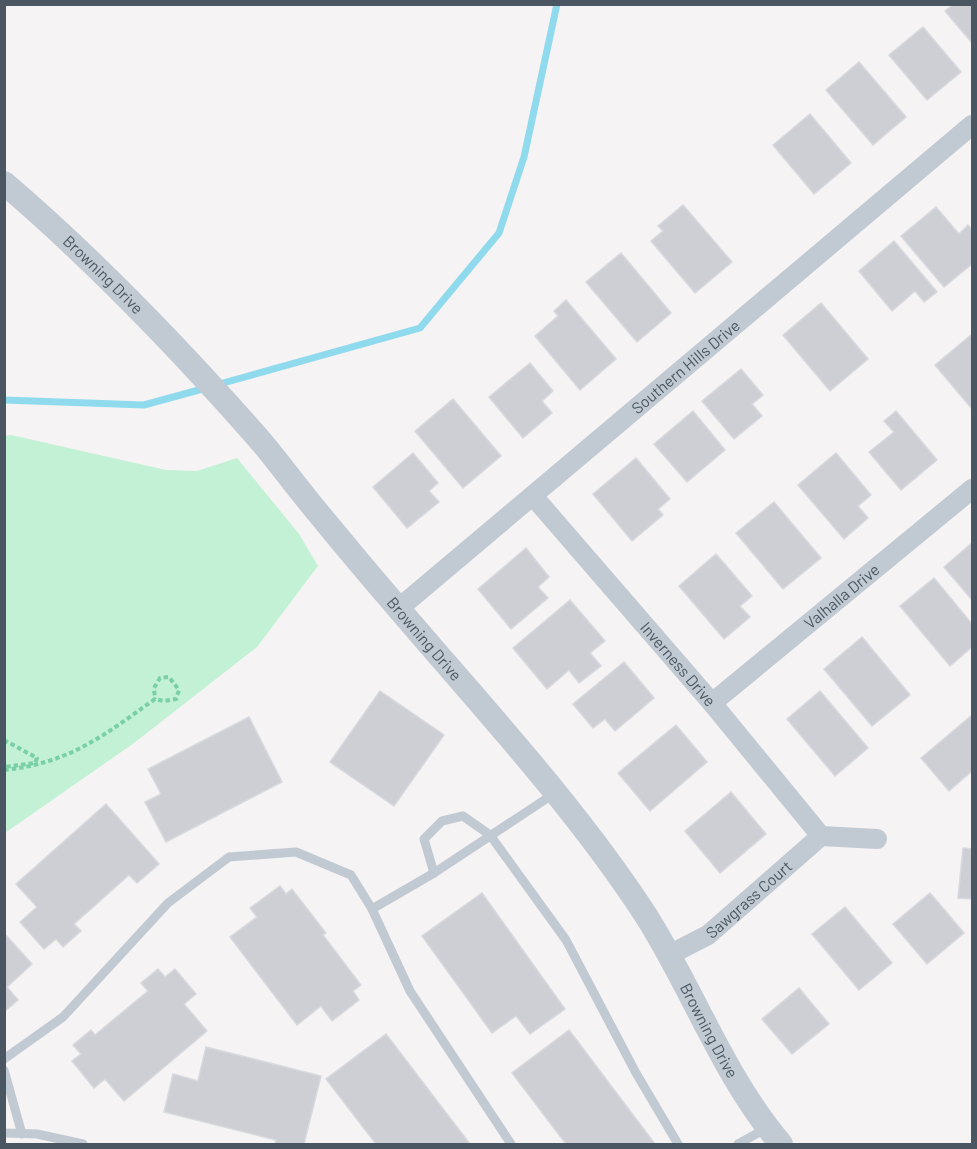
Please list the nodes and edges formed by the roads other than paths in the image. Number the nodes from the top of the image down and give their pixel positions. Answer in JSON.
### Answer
{"nodes":[{"id":1,"x":972,"y":125,"type":"edge"},
{"id":2,"x":4,"y":183,"type":"edge"},
{"id":3,"x":972,"y":489,"type":"edge"},
{"id":4,"x":533,"y":495,"type":"junction"},
{"id":5,"x":398,"y":609,"type":"junction"},
{"id":6,"x":712,"y":704,"type":"junction"},
{"id":7,"x":556,"y":792,"type":"junction"},
{"id":8,"x":490,"y":835,"type":"junction"},
{"id":9,"x":821,"y":836,"type":"junction"},
{"id":10,"x":877,"y":839,"type":"dead end"},
{"id":11,"x":434,"y":873,"type":"junction"},
{"id":12,"x":372,"y":909,"type":"junction"},
{"id":13,"x":669,"y":956,"type":"junction"},
{"id":14,"x":4,"y":1059,"type":"edge"},
{"id":15,"x":4,"y":1070,"type":"edge"},
{"id":16,"x":4,"y":1133,"type":"edge"},
{"id":17,"x":22,"y":1134,"type":"junction"},
{"id":18,"x":774,"y":1136,"type":"edge"},
{"id":19,"x":83,"y":1144,"type":"edge"},
{"id":20,"x":512,"y":1144,"type":"edge"},
{"id":21,"x":678,"y":1144,"type":"edge"},
{"id":22,"x":738,"y":1144,"type":"edge"}],
"edges":[{"from":1,"to":4,"type":"street","name":"Southern Hills Drive"},
{"from":2,"to":5,"type":"street","name":"Browning Drive"},
{"from":3,"to":6,"type":"street","name":"Valhalla Drive"},
{"from":4,"to":5,"type":"street","name":"Southern Hills Drive"},
{"from":4,"to":6,"type":"street","name":"Inverness Drive"},
{"from":5,"to":7,"type":"street","name":"Browning Drive"},
{"from":6,"to":9,"type":"street","name":"Inverness Drive"},
{"from":7,"to":8,"type":"lane"},
{"from":7,"to":13,"type":"street","name":"Browning Drive"},
{"from":8,"to":11,"type":"lane"},
{"from":8,"to":11,"type":"lane"},
{"from":8,"to":21,"type":"lane"},
{"from":9,"to":10,"type":"street"},
{"from":9,"to":13,"type":"street","name":"Sawgrass Court"},
{"from":11,"to":12,"type":"lane"},
{"from":12,"to":14,"type":"lane"},
{"from":12,"to":20,"type":"lane"},
{"from":13,"to":18,"type":"street","name":"Browning Drive"},
{"from":15,"to":17,"type":"lane"},
{"from":16,"to":17,"type":"lane"},
{"from":17,"to":19,"type":"lane"},
{"from":18,"to":22,"type":"lane"}]}
